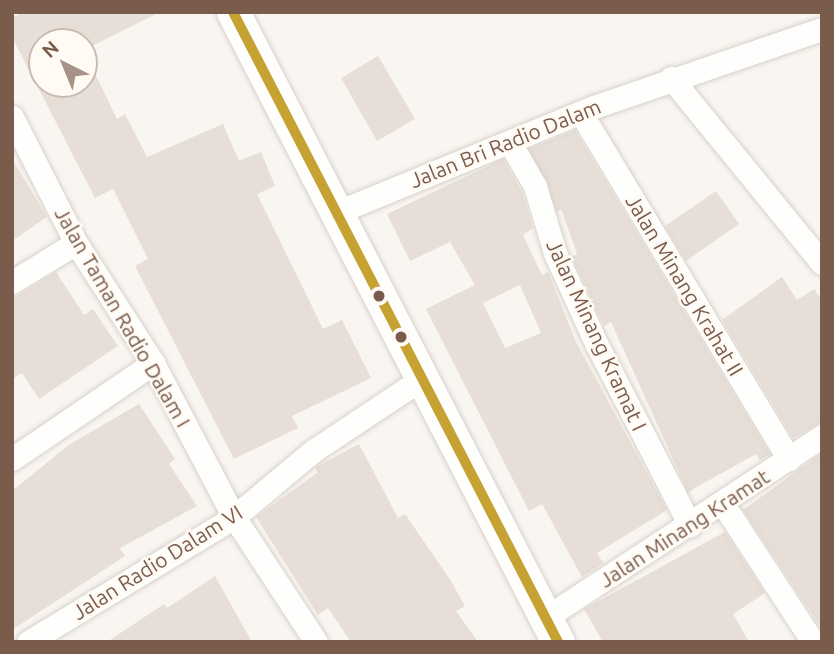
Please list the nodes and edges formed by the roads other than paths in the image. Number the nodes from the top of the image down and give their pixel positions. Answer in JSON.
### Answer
{"nodes":[{"id":1,"x":233,"y":12,"type":"edge"},
{"id":2,"x":822,"y":29,"type":"edge"},
{"id":3,"x":671,"y":78,"type":"junction"},
{"id":4,"x":581,"y":113,"type":"junction"},
{"id":5,"x":12,"y":117,"type":"edge"},
{"id":6,"x":510,"y":143,"type":"junction"},
{"id":7,"x":340,"y":211,"type":"junction"},
{"id":8,"x":76,"y":243,"type":"junction"},
{"id":9,"x":822,"y":263,"type":"edge"},
{"id":10,"x":12,"y":282,"type":"edge"},
{"id":11,"x":153,"y":363,"type":"junction"},
{"id":12,"x":420,"y":380,"type":"junction"},
{"id":13,"x":822,"y":436,"type":"edge"},
{"id":14,"x":789,"y":458,"type":"junction"},
{"id":15,"x":12,"y":459,"type":"edge"},
{"id":16,"x":723,"y":504,"type":"junction"},
{"id":17,"x":234,"y":517,"type":"junction"},
{"id":18,"x":690,"y":525,"type":"junction"},
{"id":19,"x":552,"y":630,"type":"edge"},
{"id":20,"x":28,"y":642,"type":"edge"},
{"id":21,"x":316,"y":642,"type":"edge"},
{"id":22,"x":813,"y":642,"type":"edge"}],
"edges":[{"from":1,"to":7,"type":"main road"},
{"from":2,"to":3,"type":"street","name":"Jalan Bri Radio Dalam"},
{"from":3,"to":4,"type":"street","name":"Jalan Bri Radio Dalam"},
{"from":3,"to":9,"type":"street"},
{"from":4,"to":6,"type":"street","name":"Jalan Bri Radio Dalam"},
{"from":4,"to":14,"type":"street","name":"Jalan Minang Krahat II"},
{"from":5,"to":8,"type":"street","name":"Jalan Taman Radio Dalam I"},
{"from":6,"to":7,"type":"street","name":"Jalan Bri Radio Dalam"},
{"from":6,"to":18,"type":"street","name":"Jalan Minang Kramat I"},
{"from":7,"to":12,"type":"main road"},
{"from":8,"to":10,"type":"street"},
{"from":8,"to":11,"type":"street","name":"Jalan Taman Radio Dalam I"},
{"from":11,"to":15,"type":"street"},
{"from":11,"to":17,"type":"street","name":"Jalan Taman Radio Dalam I"},
{"from":12,"to":17,"type":"street","name":"Jalan Radio Dalam VI"},
{"from":12,"to":19,"type":"main road"},
{"from":13,"to":14,"type":"street","name":"Jalan Minang Kramat"},
{"from":14,"to":16,"type":"street","name":"Jalan Minang Kramat"},
{"from":16,"to":18,"type":"street","name":"Jalan Minang Kramat"},
{"from":16,"to":22,"type":"street"},
{"from":17,"to":20,"type":"street","name":"Jalan Radio Dalam VI"},
{"from":17,"to":21,"type":"street","name":"Jalan Taman Radio Dalam I"},
{"from":18,"to":19,"type":"street","name":"Jalan Minang Kramat"}]}
